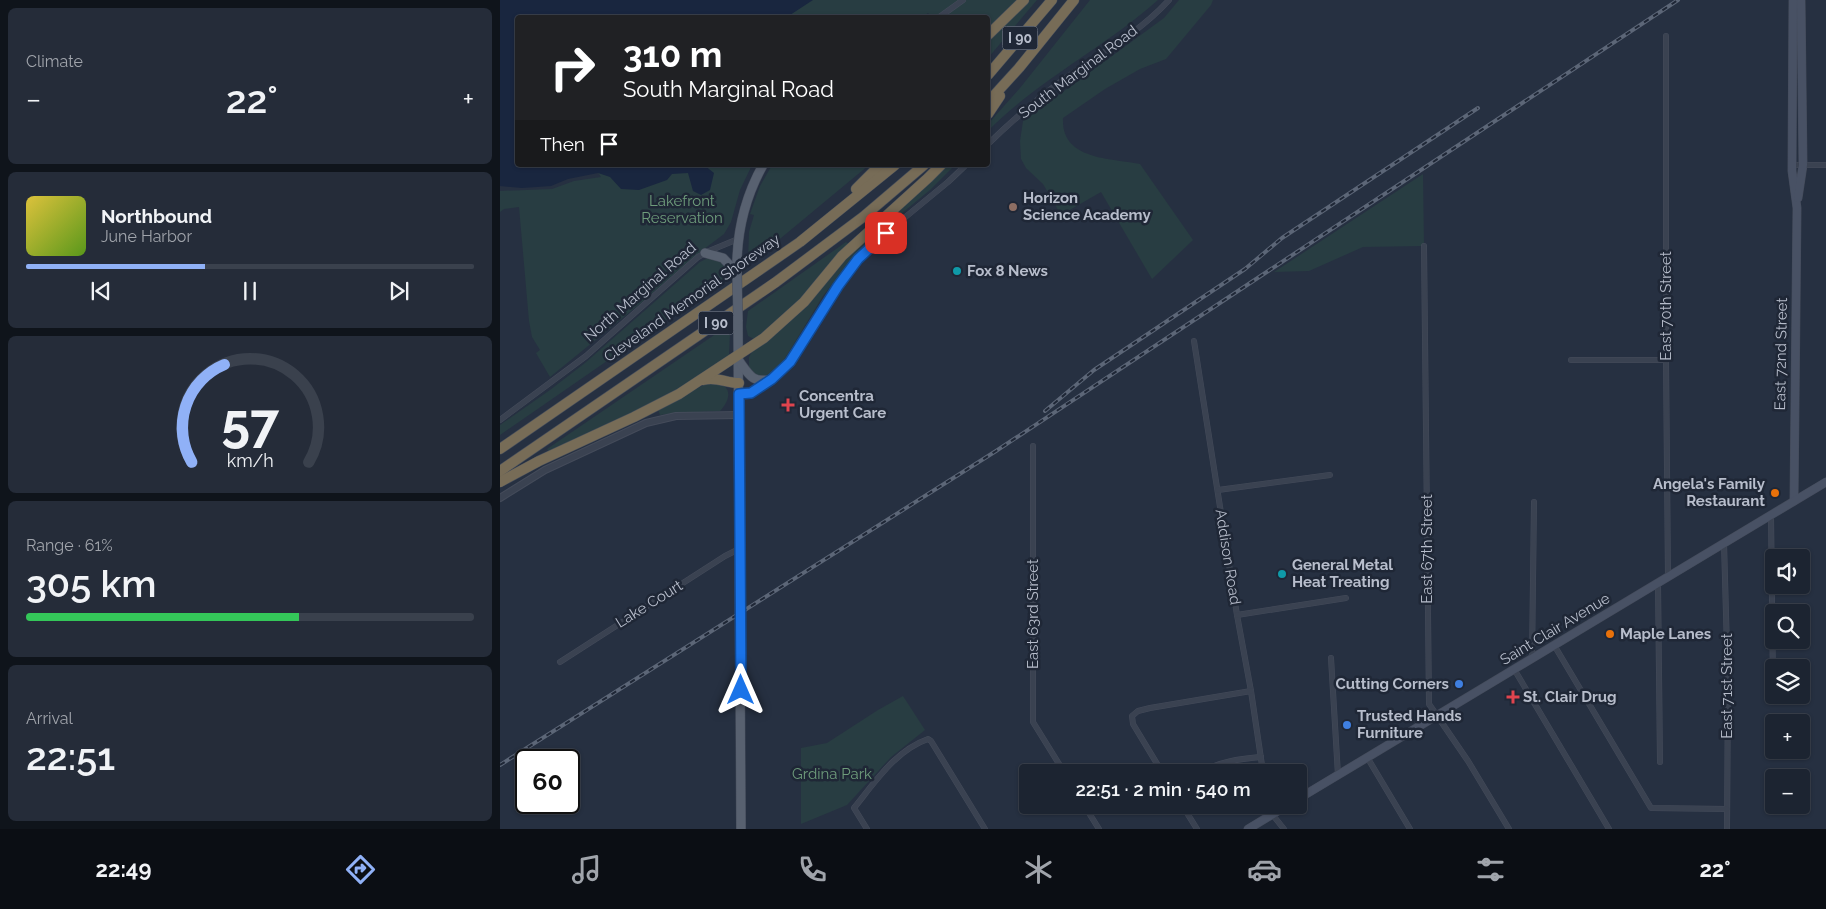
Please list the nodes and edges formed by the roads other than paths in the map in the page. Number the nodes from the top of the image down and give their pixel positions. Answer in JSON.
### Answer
{"nodes":[{"id":1,"x":963,"y":0,"type":"edge"},
{"id":2,"x":1024,"y":0,"type":"edge"},
{"id":3,"x":1052,"y":0,"type":"edge"},
{"id":4,"x":1074,"y":0,"type":"edge"},
{"id":5,"x":1169,"y":0,"type":"edge"},
{"id":6,"x":1793,"y":0,"type":"edge"},
{"id":7,"x":1801,"y":0,"type":"edge"},
{"id":8,"x":942,"y":15,"type":"edge"},
{"id":9,"x":990,"y":33,"type":"edge"},
{"id":10,"x":1666,"y":36,"type":"dead end"},
{"id":11,"x":1019,"y":68,"type":"junction"},
{"id":12,"x":990,"y":73,"type":"edge"},
{"id":13,"x":990,"y":100,"type":"edge"},
{"id":14,"x":990,"y":111,"type":"edge"},
{"id":15,"x":990,"y":142,"type":"edge"},
{"id":16,"x":1792,"y":165,"type":"junction"},
{"id":17,"x":1803,"y":165,"type":"junction"},
{"id":18,"x":1826,"y":165,"type":"edge"},
{"id":19,"x":762,"y":167,"type":"edge"},
{"id":20,"x":878,"y":167,"type":"edge"},
{"id":21,"x":892,"y":167,"type":"edge"},
{"id":22,"x":922,"y":167,"type":"edge"},
{"id":23,"x":939,"y":167,"type":"edge"},
{"id":24,"x":964,"y":167,"type":"edge"},
{"id":25,"x":1796,"y":208,"type":"junction"},
{"id":26,"x":822,"y":223,"type":"junction"},
{"id":27,"x":738,"y":239,"type":"junction"},
{"id":28,"x":1424,"y":246,"type":"dead end"},
{"id":29,"x":705,"y":253,"type":"junction"},
{"id":30,"x":737,"y":269,"type":"junction"},
{"id":31,"x":1194,"y":341,"type":"dead end"},
{"id":32,"x":739,"y":357,"type":"junction"},
{"id":33,"x":1571,"y":360,"type":"dead end"},
{"id":34,"x":1666,"y":360,"type":"junction"},
{"id":35,"x":772,"y":379,"type":"junction"},
{"id":36,"x":700,"y":381,"type":"junction"},
{"id":37,"x":739,"y":388,"type":"junction"},
{"id":38,"x":739,"y":415,"type":"junction"},
{"id":39,"x":500,"y":420,"type":"edge"},
{"id":40,"x":1033,"y":446,"type":"dead end"},
{"id":41,"x":500,"y":449,"type":"edge"},
{"id":42,"x":500,"y":471,"type":"edge"},
{"id":43,"x":1330,"y":475,"type":"dead end"},
{"id":44,"x":500,"y":482,"type":"edge"},
{"id":45,"x":1826,"y":482,"type":"edge"},
{"id":46,"x":1218,"y":490,"type":"junction"},
{"id":47,"x":500,"y":498,"type":"edge"},
{"id":48,"x":1794,"y":501,"type":"junction"},
{"id":49,"x":1534,"y":502,"type":"dead end"},
{"id":50,"x":1771,"y":515,"type":"junction"},
{"id":51,"x":1724,"y":543,"type":"junction"},
{"id":52,"x":740,"y":549,"type":"junction"},
{"id":53,"x":1668,"y":577,"type":"junction"},
{"id":54,"x":1658,"y":583,"type":"junction"},
{"id":55,"x":1346,"y":598,"type":"dead end"},
{"id":56,"x":1237,"y":615,"type":"junction"},
{"id":57,"x":1554,"y":645,"type":"junction"},
{"id":58,"x":1331,"y":658,"type":"dead end"},
{"id":59,"x":1532,"y":659,"type":"junction"},
{"id":60,"x":1773,"y":659,"type":"edge"},
{"id":61,"x":560,"y":662,"type":"dead end"},
{"id":62,"x":1514,"y":669,"type":"junction"},
{"id":63,"x":1251,"y":692,"type":"junction"},
{"id":64,"x":1436,"y":716,"type":"junction"},
{"id":65,"x":1261,"y":757,"type":"junction"},
{"id":66,"x":1367,"y":757,"type":"junction"},
{"id":67,"x":1660,"y":762,"type":"dead end"},
{"id":68,"x":1059,"y":764,"type":"edge"},
{"id":69,"x":1157,"y":764,"type":"edge"},
{"id":70,"x":1222,"y":764,"type":"edge"},
{"id":71,"x":1262,"y":764,"type":"edge"},
{"id":72,"x":1338,"y":775,"type":"junction"},
{"id":73,"x":1307,"y":794,"type":"edge"},
{"id":74,"x":1727,"y":809,"type":"junction"},
{"id":75,"x":1090,"y":814,"type":"edge"},
{"id":76,"x":1188,"y":814,"type":"edge"},
{"id":77,"x":1272,"y":814,"type":"joint"},
{"id":78,"x":742,"y":829,"type":"edge"},
{"id":79,"x":867,"y":829,"type":"edge"},
{"id":80,"x":985,"y":829,"type":"edge"},
{"id":81,"x":1099,"y":829,"type":"edge"},
{"id":82,"x":1197,"y":829,"type":"edge"},
{"id":83,"x":1248,"y":829,"type":"edge"},
{"id":84,"x":1284,"y":829,"type":"edge"},
{"id":85,"x":1410,"y":829,"type":"edge"},
{"id":86,"x":1509,"y":829,"type":"edge"},
{"id":87,"x":1609,"y":829,"type":"edge"},
{"id":88,"x":1727,"y":829,"type":"edge"}],
"edges":[{"from":1,"to":8,"type":"street"},
{"from":2,"to":9,"type":"highway"},
{"from":3,"to":12,"type":"highway","number":"I 90"},
{"from":4,"to":11,"type":"highway","number":"I 90"},
{"from":5,"to":15,"type":"street","name":"South Marginal Road"},
{"from":6,"to":16,"type":"main road","name":"East 72nd Street"},
{"from":7,"to":17,"type":"main road","name":"East 72nd Street"},
{"from":10,"to":34,"type":"street","name":"East 70th Street"},
{"from":11,"to":13,"type":"highway","number":"I 90"},
{"from":11,"to":14,"type":"highway"},
{"from":16,"to":17,"type":"street"},
{"from":16,"to":25,"type":"main road","name":"East 72nd Street"},
{"from":17,"to":18,"type":"street"},
{"from":17,"to":25,"type":"main road","name":"East 72nd Street"},
{"from":19,"to":27,"type":"main road"},
{"from":20,"to":26,"type":"highway"},
{"from":21,"to":26,"type":"highway","name":"Cleveland Memorial Shoreway","number":"I 90"},
{"from":22,"to":42,"type":"highway","number":"I 90"},
{"from":23,"to":32,"type":"highway"},
{"from":24,"to":35,"type":"street"},
{"from":25,"to":48,"type":"main road","name":"East 72nd Street"},
{"from":26,"to":41,"type":"highway","name":"Cleveland Memorial Shoreway","number":"I 90"},
{"from":27,"to":29,"type":"street","name":"North Marginal Road"},
{"from":27,"to":30,"type":"main road"},
{"from":28,"to":64,"type":"street","name":"East 67th Street"},
{"from":29,"to":30,"type":"main road"},
{"from":29,"to":39,"type":"street","name":"North Marginal Road"},
{"from":30,"to":32,"type":"main road","bridge":true},
{"from":31,"to":46,"type":"street","name":"Addison Road"},
{"from":32,"to":35,"type":"main road"},
{"from":32,"to":36,"type":"highway"},
{"from":32,"to":37,"type":"main road"},
{"from":33,"to":34,"type":"street"},
{"from":34,"to":53,"type":"street","name":"East 70th Street"},
{"from":35,"to":37,"type":"street"},
{"from":36,"to":37,"type":"highway"},
{"from":36,"to":44,"type":"highway"},
{"from":37,"to":38,"type":"main road"},
{"from":38,"to":47,"type":"street"},
{"from":38,"to":52,"type":"main road"},
{"from":40,"to":68,"type":"street","name":"East 63rd Street"},
{"from":43,"to":46,"type":"street"},
{"from":45,"to":48,"type":"main road","name":"Saint Clair Avenue"},
{"from":46,"to":56,"type":"street","name":"Addison Road"},
{"from":48,"to":50,"type":"main road","name":"Saint Clair Avenue"},
{"from":49,"to":59,"type":"street"},
{"from":50,"to":51,"type":"main road","name":"Saint Clair Avenue"},
{"from":50,"to":60,"type":"street"},
{"from":51,"to":53,"type":"main road","name":"Saint Clair Avenue"},
{"from":51,"to":74,"type":"street","name":"East 71st Street"},
{"from":52,"to":61,"type":"street","name":"Lake Court"},
{"from":52,"to":78,"type":"main road"},
{"from":53,"to":54,"type":"main road","name":"Saint Clair Avenue"},
{"from":54,"to":57,"type":"main road","name":"Saint Clair Avenue"},
{"from":54,"to":67,"type":"street"},
{"from":55,"to":56,"type":"street"},
{"from":56,"to":63,"type":"street","name":"Addison Road"},
{"from":57,"to":59,"type":"main road","name":"Saint Clair Avenue"},
{"from":57,"to":74,"type":"street"},
{"from":58,"to":72,"type":"street"},
{"from":59,"to":62,"type":"main road","name":"Saint Clair Avenue"},
{"from":62,"to":64,"type":"main road","name":"Saint Clair Avenue"},
{"from":62,"to":87,"type":"street"},
{"from":63,"to":65,"type":"street","name":"Addison Road"},
{"from":63,"to":69,"type":"street"},
{"from":64,"to":66,"type":"main road","name":"Saint Clair Avenue"},
{"from":64,"to":86,"type":"street","name":"East 67th Street"},
{"from":65,"to":70,"type":"street"},
{"from":65,"to":71,"type":"street","name":"Addison Road"},
{"from":66,"to":72,"type":"main road","name":"Saint Clair Avenue"},
{"from":66,"to":85,"type":"street"},
{"from":72,"to":73,"type":"main road","name":"Saint Clair Avenue"},
{"from":74,"to":88,"type":"street","name":"East 71st Street"},
{"from":75,"to":81,"type":"street"},
{"from":76,"to":82,"type":"street"},
{"from":77,"to":83,"type":"main road"},
{"from":77,"to":84,"type":"street"},
{"from":79,"to":80,"type":"street"}]}
